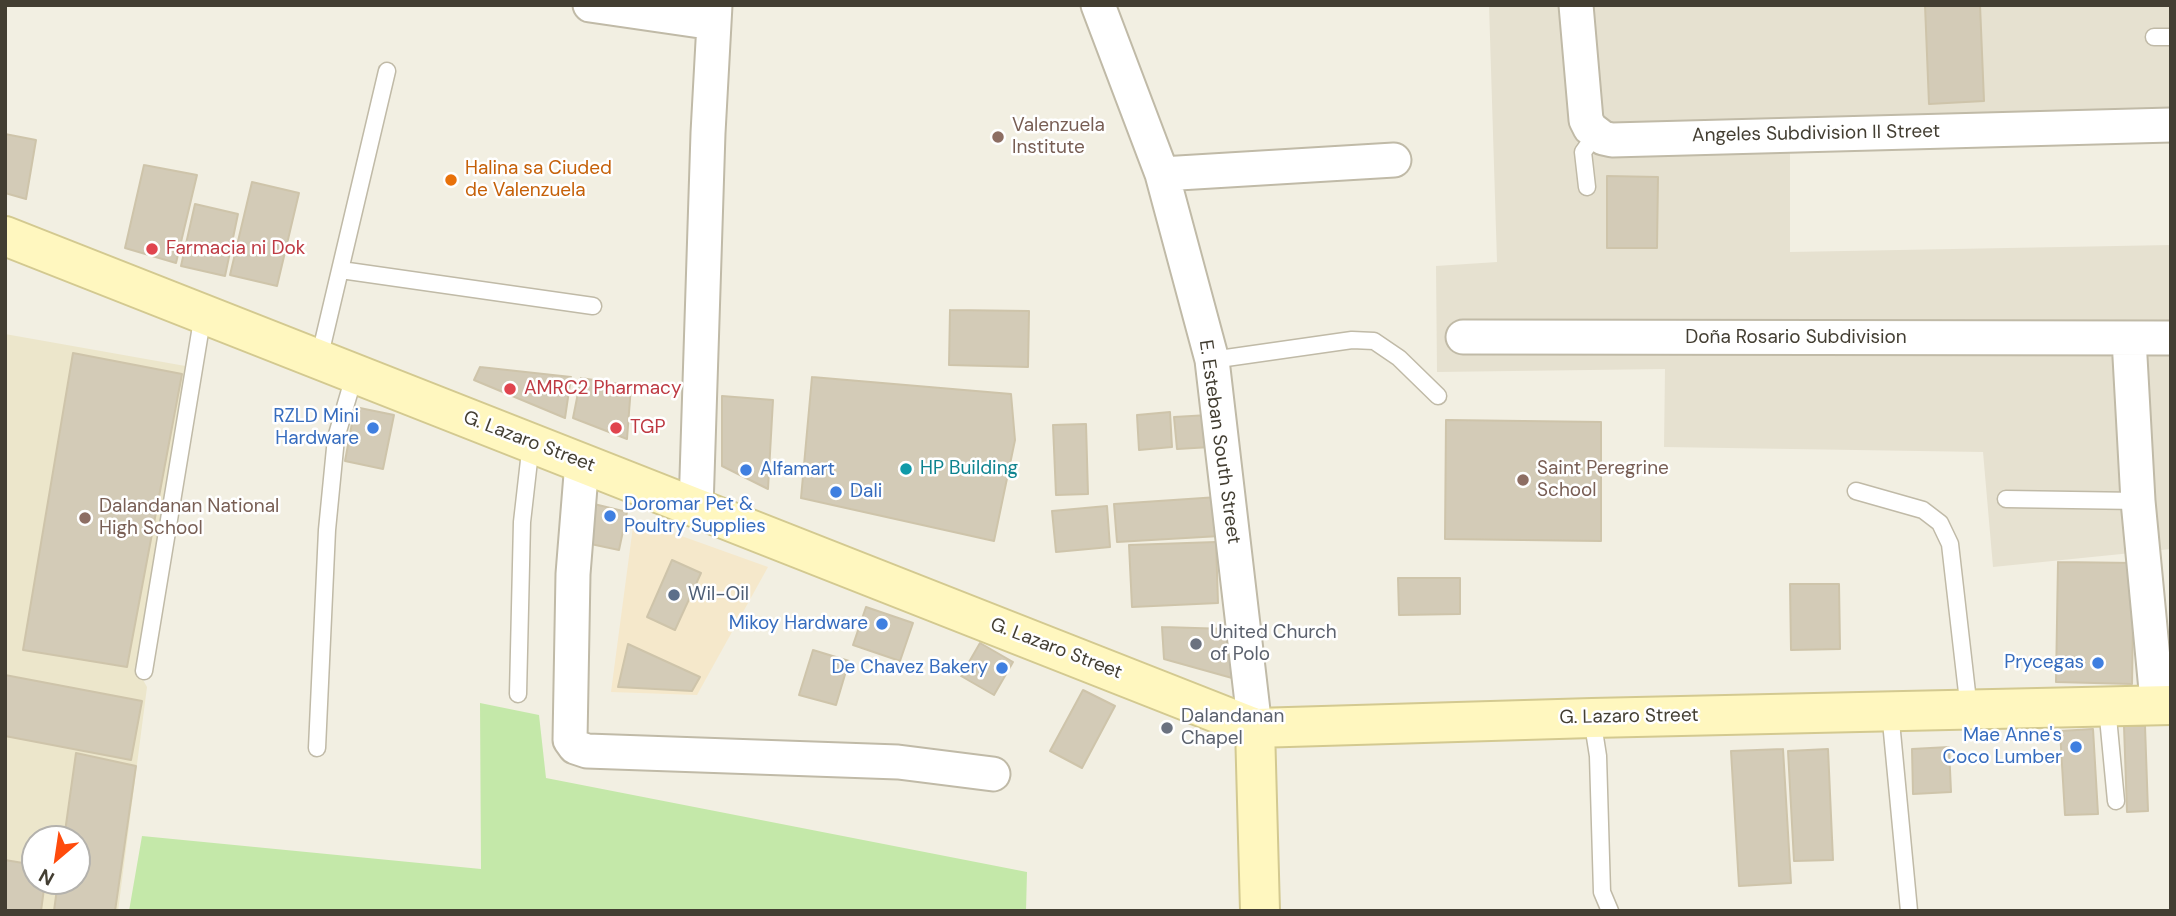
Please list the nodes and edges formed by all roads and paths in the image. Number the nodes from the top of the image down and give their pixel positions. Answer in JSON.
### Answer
{"nodes":[{"id":1,"x":590,"y":5,"type":"edge"},
{"id":2,"x":1098,"y":5,"type":"edge"},
{"id":3,"x":1577,"y":5,"type":"edge"},
{"id":4,"x":714,"y":14,"type":"edge"},
{"id":5,"x":2154,"y":37,"type":"dead end"},
{"id":6,"x":2171,"y":37,"type":"edge"},
{"id":7,"x":387,"y":71,"type":"dead end"},
{"id":8,"x":2171,"y":125,"type":"edge"},
{"id":9,"x":1596,"y":134,"type":"junction"},
{"id":10,"x":1394,"y":160,"type":"dead end"},
{"id":11,"x":1163,"y":174,"type":"junction"},
{"id":12,"x":1587,"y":187,"type":"dead end"},
{"id":13,"x":5,"y":236,"type":"edge"},
{"id":14,"x":341,"y":270,"type":"junction"},
{"id":15,"x":593,"y":306,"type":"dead end"},
{"id":16,"x":203,"y":314,"type":"junction"},
{"id":17,"x":1463,"y":337,"type":"dead end"},
{"id":18,"x":2129,"y":338,"type":"junction"},
{"id":19,"x":2171,"y":338,"type":"edge"},
{"id":20,"x":319,"y":359,"type":"junction"},
{"id":21,"x":1212,"y":360,"type":"junction"},
{"id":22,"x":355,"y":373,"type":"junction"},
{"id":23,"x":1438,"y":396,"type":"dead end"},
{"id":24,"x":531,"y":443,"type":"junction"},
{"id":25,"x":582,"y":462,"type":"junction"},
{"id":26,"x":1856,"y":491,"type":"dead end"},
{"id":27,"x":2006,"y":499,"type":"dead end"},
{"id":28,"x":2138,"y":501,"type":"junction"},
{"id":29,"x":696,"y":508,"type":"junction"},
{"id":30,"x":144,"y":671,"type":"dead end"},
{"id":31,"x":519,"y":694,"type":"dead end"},
{"id":32,"x":2163,"y":705,"type":"edge"},
{"id":33,"x":2108,"y":707,"type":"junction"},
{"id":34,"x":1969,"y":710,"type":"junction"},
{"id":35,"x":1891,"y":711,"type":"junction"},
{"id":36,"x":1592,"y":718,"type":"junction"},
{"id":37,"x":1255,"y":728,"type":"junction"},
{"id":38,"x":317,"y":748,"type":"dead end"},
{"id":39,"x":993,"y":774,"type":"dead end"},
{"id":40,"x":2116,"y":801,"type":"dead end"},
{"id":41,"x":1260,"y":911,"type":"edge"},
{"id":42,"x":1610,"y":911,"type":"edge"},
{"id":43,"x":1909,"y":911,"type":"edge"}],
"edges":[{"from":1,"to":4,"type":"street"},
{"from":2,"to":11,"type":"street","name":"E. Esteban South Street"},
{"from":3,"to":9,"type":"street"},
{"from":4,"to":29,"type":"street"},
{"from":5,"to":6,"type":"lane"},
{"from":7,"to":14,"type":"lane"},
{"from":8,"to":9,"type":"street","name":"Angeles Subdivision II Street"},
{"from":9,"to":12,"type":"lane"},
{"from":10,"to":11,"type":"street"},
{"from":11,"to":21,"type":"street","name":"E. Esteban South Street"},
{"from":13,"to":16,"type":"street","name":"G. Lazaro Street"},
{"from":14,"to":15,"type":"lane"},
{"from":14,"to":20,"type":"lane"},
{"from":16,"to":20,"type":"street","name":"G. Lazaro Street"},
{"from":16,"to":30,"type":"lane"},
{"from":17,"to":18,"type":"street","name":"Doña Rosario Subdivision"},
{"from":18,"to":19,"type":"street","name":"Doña Rosario Subdivision"},
{"from":18,"to":28,"type":"street"},
{"from":20,"to":22,"type":"street","name":"G. Lazaro Street"},
{"from":21,"to":23,"type":"lane"},
{"from":21,"to":37,"type":"street","name":"E. Esteban South Street"},
{"from":22,"to":24,"type":"street","name":"G. Lazaro Street"},
{"from":22,"to":38,"type":"lane"},
{"from":24,"to":25,"type":"street","name":"G. Lazaro Street"},
{"from":24,"to":31,"type":"lane"},
{"from":25,"to":29,"type":"street","name":"G. Lazaro Street"},
{"from":25,"to":39,"type":"street"},
{"from":26,"to":34,"type":"lane"},
{"from":27,"to":28,"type":"lane"},
{"from":28,"to":32,"type":"street"},
{"from":29,"to":37,"type":"street","name":"G. Lazaro Street"},
{"from":32,"to":33,"type":"street","name":"G. Lazaro Street"},
{"from":33,"to":34,"type":"street","name":"G. Lazaro Street"},
{"from":33,"to":40,"type":"lane"},
{"from":34,"to":35,"type":"street","name":"G. Lazaro Street"},
{"from":35,"to":36,"type":"street","name":"G. Lazaro Street"},
{"from":35,"to":43,"type":"lane"},
{"from":36,"to":37,"type":"street","name":"G. Lazaro Street"},
{"from":36,"to":42,"type":"lane"},
{"from":37,"to":41,"type":"street"}]}
